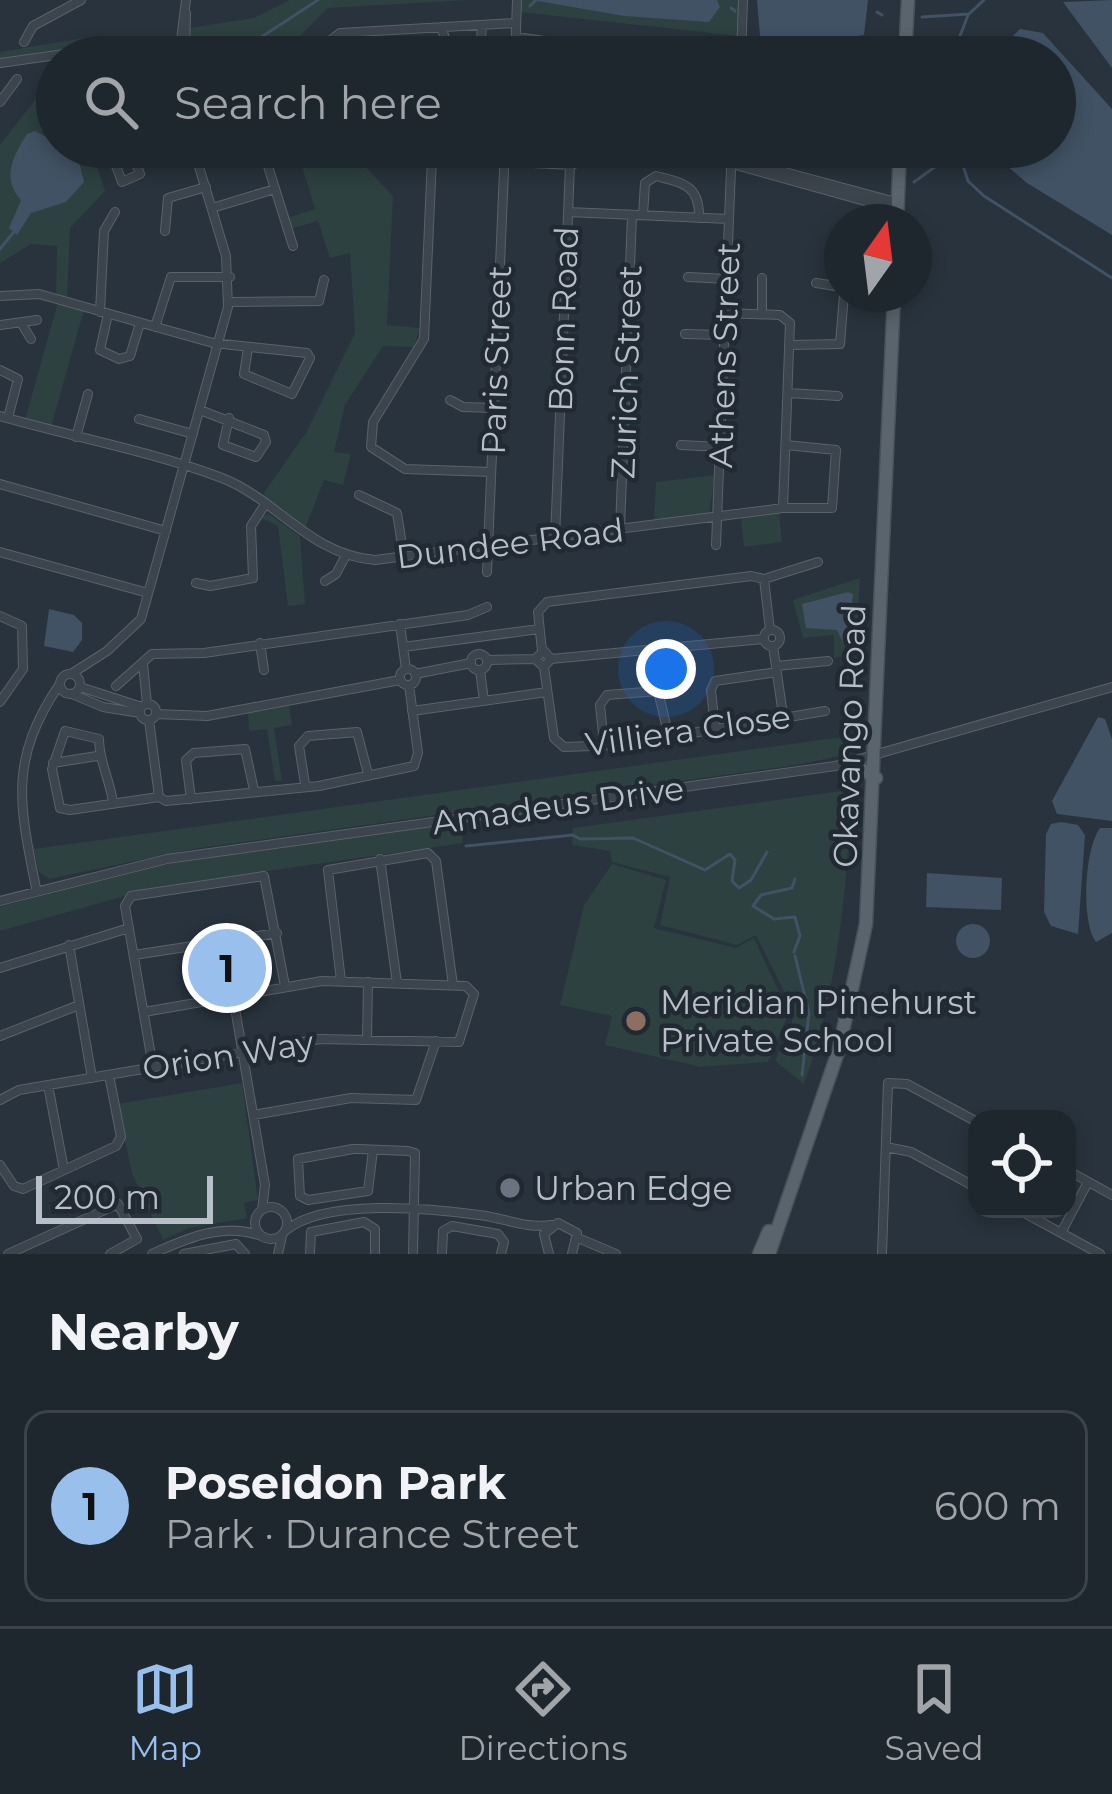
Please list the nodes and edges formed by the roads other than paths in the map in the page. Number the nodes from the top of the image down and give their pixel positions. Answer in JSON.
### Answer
{"nodes":[{"id":1,"x":81,"y":0,"type":"edge"},
{"id":2,"x":186,"y":0,"type":"edge"},
{"id":3,"x":517,"y":0,"type":"edge"},
{"id":4,"x":743,"y":0,"type":"edge"},
{"id":5,"x":908,"y":0,"type":"edge"},
{"id":6,"x":516,"y":23,"type":"junction"},
{"id":7,"x":482,"y":25,"type":"junction"},
{"id":8,"x":441,"y":27,"type":"junction"},
{"id":9,"x":183,"y":36,"type":"edge"},
{"id":10,"x":336,"y":36,"type":"edge"},
{"id":11,"x":443,"y":36,"type":"edge"},
{"id":12,"x":482,"y":36,"type":"edge"},
{"id":13,"x":515,"y":36,"type":"edge"},
{"id":14,"x":741,"y":36,"type":"edge"},
{"id":15,"x":906,"y":36,"type":"edge"},
{"id":16,"x":24,"y":42,"type":"dead end"},
{"id":17,"x":36,"y":58,"type":"edge"},
{"id":18,"x":0,"y":63,"type":"edge"},
{"id":19,"x":17,"y":79,"type":"dead end"},
{"id":20,"x":0,"y":102,"type":"edge"},
{"id":21,"x":116,"y":168,"type":"edge"},
{"id":22,"x":138,"y":168,"type":"edge"},
{"id":23,"x":200,"y":168,"type":"edge"},
{"id":24,"x":268,"y":168,"type":"edge"},
{"id":25,"x":432,"y":168,"type":"edge"},
{"id":26,"x":504,"y":168,"type":"edge"},
{"id":27,"x":570,"y":168,"type":"edge"},
{"id":28,"x":733,"y":168,"type":"edge"},
{"id":29,"x":754,"y":168,"type":"edge"},
{"id":30,"x":899,"y":168,"type":"edge"},
{"id":31,"x":206,"y":187,"type":"junction"},
{"id":32,"x":275,"y":190,"type":"junction"},
{"id":33,"x":874,"y":204,"type":"edge"},
{"id":34,"x":897,"y":204,"type":"edge"},
{"id":35,"x":212,"y":208,"type":"junction"},
{"id":36,"x":115,"y":212,"type":"dead end"},
{"id":37,"x":568,"y":212,"type":"junction"},
{"id":38,"x":638,"y":215,"type":"junction"},
{"id":39,"x":699,"y":218,"type":"junction"},
{"id":40,"x":729,"y":219,"type":"junction"},
{"id":41,"x":165,"y":231,"type":"dead end"},
{"id":42,"x":292,"y":246,"type":"dead end"},
{"id":43,"x":230,"y":277,"type":"junction"},
{"id":44,"x":688,"y":278,"type":"dead end"},
{"id":45,"x":762,"y":278,"type":"dead end"},
{"id":46,"x":727,"y":279,"type":"junction"},
{"id":47,"x":324,"y":280,"type":"dead end"},
{"id":48,"x":816,"y":283,"type":"dead end"},
{"id":49,"x":824,"y":285,"type":"edge"},
{"id":50,"x":0,"y":296,"type":"edge"},
{"id":51,"x":230,"y":302,"type":"junction"},
{"id":52,"x":841,"y":312,"type":"edge"},
{"id":53,"x":893,"y":312,"type":"edge"},
{"id":54,"x":104,"y":313,"type":"junction"},
{"id":55,"x":725,"y":313,"type":"junction"},
{"id":56,"x":761,"y":314,"type":"junction"},
{"id":57,"x":37,"y":320,"type":"dead end"},
{"id":58,"x":140,"y":323,"type":"junction"},
{"id":59,"x":0,"y":325,"type":"edge"},
{"id":60,"x":23,"y":326,"type":"junction"},
{"id":61,"x":155,"y":327,"type":"junction"},
{"id":62,"x":685,"y":334,"type":"dead end"},
{"id":63,"x":724,"y":335,"type":"junction"},
{"id":64,"x":31,"y":339,"type":"dead end"},
{"id":65,"x":218,"y":344,"type":"junction"},
{"id":66,"x":790,"y":345,"type":"junction"},
{"id":67,"x":248,"y":347,"type":"junction"},
{"id":68,"x":0,"y":370,"type":"edge"},
{"id":69,"x":788,"y":393,"type":"junction"},
{"id":70,"x":88,"y":394,"type":"dead end"},
{"id":71,"x":838,"y":396,"type":"dead end"},
{"id":72,"x":450,"y":400,"type":"dead end"},
{"id":73,"x":494,"y":408,"type":"junction"},
{"id":74,"x":200,"y":410,"type":"junction"},
{"id":75,"x":4,"y":417,"type":"edge"},
{"id":76,"x":229,"y":418,"type":"junction"},
{"id":77,"x":139,"y":419,"type":"dead end"},
{"id":78,"x":193,"y":434,"type":"junction"},
{"id":79,"x":76,"y":437,"type":"junction"},
{"id":80,"x":681,"y":445,"type":"dead end"},
{"id":81,"x":786,"y":445,"type":"junction"},
{"id":82,"x":720,"y":447,"type":"junction"},
{"id":83,"x":184,"y":467,"type":"junction"},
{"id":84,"x":491,"y":472,"type":"junction"},
{"id":85,"x":0,"y":484,"type":"edge"},
{"id":86,"x":359,"y":495,"type":"dead end"},
{"id":87,"x":264,"y":506,"type":"junction"},
{"id":88,"x":783,"y":508,"type":"junction"},
{"id":89,"x":717,"y":517,"type":"junction"},
{"id":90,"x":620,"y":530,"type":"junction"},
{"id":91,"x":166,"y":531,"type":"junction"},
{"id":92,"x":555,"y":538,"type":"junction"},
{"id":93,"x":716,"y":545,"type":"dead end"},
{"id":94,"x":488,"y":547,"type":"junction"},
{"id":95,"x":0,"y":551,"type":"edge"},
{"id":96,"x":346,"y":555,"type":"junction"},
{"id":97,"x":404,"y":558,"type":"junction"},
{"id":98,"x":818,"y":562,"type":"dead end"},
{"id":99,"x":487,"y":572,"type":"dead end"},
{"id":100,"x":764,"y":579,"type":"junction"},
{"id":101,"x":325,"y":581,"type":"dead end"},
{"id":102,"x":196,"y":583,"type":"dead end"},
{"id":103,"x":148,"y":593,"type":"junction"},
{"id":104,"x":487,"y":607,"type":"dead end"},
{"id":105,"x":0,"y":616,"type":"edge"},
{"id":106,"x":400,"y":624,"type":"junction"},
{"id":107,"x":539,"y":628,"type":"junction"},
{"id":108,"x":767,"y":635,"type":"junction"},
{"id":109,"x":260,"y":643,"type":"junction"},
{"id":110,"x":403,"y":647,"type":"junction"},
{"id":111,"x":107,"y":651,"type":"junction"},
{"id":112,"x":538,"y":655,"type":"junction"},
{"id":113,"x":487,"y":661,"type":"junction"},
{"id":114,"x":828,"y":661,"type":"dead end"},
{"id":115,"x":471,"y":663,"type":"junction"},
{"id":116,"x":548,"y":663,"type":"junction"},
{"id":117,"x":143,"y":664,"type":"junction"},
{"id":118,"x":777,"y":669,"type":"junction"},
{"id":119,"x":264,"y":670,"type":"dead end"},
{"id":120,"x":480,"y":670,"type":"junction"},
{"id":121,"x":411,"y":672,"type":"junction"},
{"id":122,"x":71,"y":674,"type":"junction"},
{"id":123,"x":405,"y":682,"type":"junction"},
{"id":124,"x":59,"y":685,"type":"junction"},
{"id":125,"x":116,"y":686,"type":"dead end"},
{"id":126,"x":1112,"y":687,"type":"edge"},
{"id":127,"x":4,"y":690,"type":"edge"},
{"id":128,"x":74,"y":690,"type":"junction"},
{"id":129,"x":548,"y":692,"type":"junction"},
{"id":130,"x":484,"y":701,"type":"junction"},
{"id":131,"x":0,"y":703,"type":"edge"},
{"id":132,"x":412,"y":711,"type":"junction"},
{"id":133,"x":825,"y":711,"type":"dead end"},
{"id":134,"x":147,"y":712,"type":"junction"},
{"id":135,"x":783,"y":715,"type":"junction"},
{"id":136,"x":36,"y":721,"type":"junction"},
{"id":137,"x":715,"y":727,"type":"junction"},
{"id":138,"x":668,"y":733,"type":"junction"},
{"id":139,"x":604,"y":743,"type":"junction"},
{"id":140,"x":97,"y":756,"type":"junction"},
{"id":141,"x":877,"y":756,"type":"junction"},
{"id":142,"x":850,"y":762,"type":"junction"},
{"id":143,"x":53,"y":763,"type":"junction"},
{"id":144,"x":368,"y":774,"type":"junction"},
{"id":145,"x":876,"y":778,"type":"junction"},
{"id":146,"x":304,"y":784,"type":"junction"},
{"id":147,"x":254,"y":790,"type":"junction"},
{"id":148,"x":159,"y":797,"type":"junction"},
{"id":149,"x":191,"y":799,"type":"junction"},
{"id":150,"x":113,"y":803,"type":"junction"},
{"id":151,"x":380,"y":859,"type":"junction"},
{"id":152,"x":36,"y":888,"type":"junction"},
{"id":153,"x":0,"y":902,"type":"edge"},
{"id":154,"x":129,"y":928,"type":"junction"},
{"id":155,"x":277,"y":932,"type":"junction"},
{"id":156,"x":69,"y":945,"type":"junction"},
{"id":157,"x":134,"y":956,"type":"junction"},
{"id":158,"x":0,"y":968,"type":"edge"},
{"id":159,"x":341,"y":981,"type":"junction"},
{"id":160,"x":368,"y":982,"type":"junction"},
{"id":161,"x":397,"y":983,"type":"junction"},
{"id":162,"x":453,"y":986,"type":"junction"},
{"id":163,"x":285,"y":987,"type":"junction"},
{"id":164,"x":233,"y":997,"type":"junction"},
{"id":165,"x":80,"y":1005,"type":"junction"},
{"id":166,"x":143,"y":1012,"type":"junction"},
{"id":167,"x":0,"y":1036,"type":"edge"},
{"id":168,"x":367,"y":1039,"type":"junction"},
{"id":169,"x":436,"y":1041,"type":"junction"},
{"id":170,"x":242,"y":1052,"type":"junction"},
{"id":171,"x":153,"y":1067,"type":"junction"},
{"id":172,"x":109,"y":1075,"type":"junction"},
{"id":173,"x":92,"y":1078,"type":"junction"},
{"id":174,"x":48,"y":1085,"type":"junction"},
{"id":175,"x":0,"y":1100,"type":"edge"},
{"id":176,"x":253,"y":1114,"type":"junction"},
{"id":177,"x":968,"y":1117,"type":"edge"},
{"id":178,"x":886,"y":1147,"type":"junction"},
{"id":179,"x":374,"y":1150,"type":"junction"},
{"id":180,"x":0,"y":1165,"type":"edge"},
{"id":181,"x":64,"y":1170,"type":"junction"},
{"id":182,"x":797,"y":1170,"type":"junction"},
{"id":183,"x":1076,"y":1175,"type":"edge"},
{"id":184,"x":1088,"y":1182,"type":"junction"},
{"id":185,"x":968,"y":1183,"type":"edge"},
{"id":186,"x":265,"y":1185,"type":"junction"},
{"id":187,"x":1112,"y":1195,"type":"edge"},
{"id":188,"x":280,"y":1210,"type":"junction"},
{"id":189,"x":415,"y":1212,"type":"junction"},
{"id":190,"x":260,"y":1213,"type":"junction"},
{"id":191,"x":312,"y":1216,"type":"junction"},
{"id":192,"x":1034,"y":1218,"type":"edge"},
{"id":193,"x":552,"y":1225,"type":"junction"},
{"id":194,"x":519,"y":1226,"type":"junction"},
{"id":195,"x":230,"y":1230,"type":"junction"},
{"id":196,"x":284,"y":1233,"type":"junction"},
{"id":197,"x":1061,"y":1233,"type":"junction"},
{"id":198,"x":266,"y":1238,"type":"junction"},
{"id":199,"x":578,"y":1238,"type":"junction"},
{"id":200,"x":546,"y":1250,"type":"edge"},
{"id":201,"x":11,"y":1253,"type":"edge"},
{"id":202,"x":110,"y":1254,"type":"edge"},
{"id":203,"x":152,"y":1254,"type":"edge"},
{"id":204,"x":184,"y":1254,"type":"edge"},
{"id":205,"x":245,"y":1254,"type":"edge"},
{"id":206,"x":277,"y":1254,"type":"edge"},
{"id":207,"x":310,"y":1254,"type":"edge"},
{"id":208,"x":375,"y":1254,"type":"edge"},
{"id":209,"x":413,"y":1254,"type":"edge"},
{"id":210,"x":442,"y":1254,"type":"edge"},
{"id":211,"x":501,"y":1254,"type":"edge"},
{"id":212,"x":572,"y":1254,"type":"edge"},
{"id":213,"x":616,"y":1254,"type":"edge"},
{"id":214,"x":759,"y":1254,"type":"edge"},
{"id":215,"x":769,"y":1254,"type":"edge"},
{"id":216,"x":882,"y":1254,"type":"edge"},
{"id":217,"x":1100,"y":1254,"type":"edge"}],
"edges":[{"from":1,"to":16,"type":"street"},
{"from":2,"to":9,"type":"street"},
{"from":3,"to":6,"type":"street"},
{"from":4,"to":14,"type":"street"},
{"from":5,"to":15,"type":"main road"},
{"from":6,"to":7,"type":"street"},
{"from":6,"to":13,"type":"street"},
{"from":7,"to":8,"type":"street"},
{"from":7,"to":12,"type":"street"},
{"from":8,"to":10,"type":"street"},
{"from":8,"to":11,"type":"street"},
{"from":17,"to":18,"type":"street"},
{"from":19,"to":20,"type":"street"},
{"from":21,"to":22,"type":"street"},
{"from":23,"to":31,"type":"street"},
{"from":24,"to":32,"type":"street"},
{"from":25,"to":84,"type":"street"},
{"from":26,"to":73,"type":"street","name":"Paris Street"},
{"from":27,"to":37,"type":"street","name":"Bonn Road"},
{"from":28,"to":40,"type":"street","name":"Athens Street"},
{"from":29,"to":33,"type":"street"},
{"from":30,"to":34,"type":"main road"},
{"from":31,"to":35,"type":"street"},
{"from":31,"to":41,"type":"street"},
{"from":32,"to":35,"type":"street"},
{"from":32,"to":42,"type":"street"},
{"from":35,"to":43,"type":"street"},
{"from":36,"to":54,"type":"street"},
{"from":37,"to":38,"type":"street"},
{"from":37,"to":92,"type":"street","name":"Bonn Road"},
{"from":38,"to":39,"type":"street"},
{"from":38,"to":39,"type":"street"},
{"from":38,"to":90,"type":"street","name":"Zurich Street"},
{"from":39,"to":40,"type":"street"},
{"from":40,"to":46,"type":"street","name":"Athens Street"},
{"from":43,"to":51,"type":"street"},
{"from":43,"to":61,"type":"street"},
{"from":44,"to":46,"type":"street"},
{"from":45,"to":56,"type":"street"},
{"from":46,"to":55,"type":"street","name":"Athens Street"},
{"from":47,"to":51,"type":"street"},
{"from":48,"to":49,"type":"street"},
{"from":50,"to":54,"type":"street"},
{"from":51,"to":65,"type":"street"},
{"from":52,"to":66,"type":"street"},
{"from":53,"to":141,"type":"main road","name":"Okavango Road"},
{"from":54,"to":58,"type":"street"},
{"from":54,"to":58,"type":"street"},
{"from":55,"to":56,"type":"street"},
{"from":55,"to":63,"type":"street","name":"Athens Street"},
{"from":56,"to":66,"type":"street"},
{"from":57,"to":60,"type":"street"},
{"from":58,"to":61,"type":"street"},
{"from":59,"to":60,"type":"street"},
{"from":60,"to":64,"type":"street"},
{"from":61,"to":65,"type":"street"},
{"from":62,"to":63,"type":"street"},
{"from":63,"to":82,"type":"street","name":"Athens Street"},
{"from":65,"to":67,"type":"street"},
{"from":65,"to":74,"type":"street"},
{"from":66,"to":69,"type":"street"},
{"from":67,"to":67,"type":"street"},
{"from":68,"to":75,"type":"street"},
{"from":69,"to":71,"type":"street"},
{"from":69,"to":81,"type":"street"},
{"from":70,"to":79,"type":"street"},
{"from":72,"to":73,"type":"street"},
{"from":73,"to":84,"type":"street","name":"Paris Street"},
{"from":74,"to":76,"type":"street"},
{"from":74,"to":78,"type":"street"},
{"from":75,"to":79,"type":"street","name":"Dundee Road"},
{"from":76,"to":76,"type":"street"},
{"from":77,"to":78,"type":"street"},
{"from":78,"to":83,"type":"street"},
{"from":79,"to":83,"type":"street","name":"Dundee Road"},
{"from":80,"to":82,"type":"street"},
{"from":81,"to":88,"type":"street"},
{"from":81,"to":88,"type":"street","name":"Dundee Road"},
{"from":82,"to":89,"type":"street","name":"Athens Street"},
{"from":83,"to":87,"type":"street","name":"Dundee Road"},
{"from":83,"to":91,"type":"street"},
{"from":84,"to":94,"type":"street","name":"Paris Street"},
{"from":85,"to":91,"type":"street"},
{"from":86,"to":97,"type":"street"},
{"from":87,"to":96,"type":"street","name":"Dundee Road"},
{"from":87,"to":102,"type":"street"},
{"from":88,"to":89,"type":"street","name":"Dundee Road"},
{"from":89,"to":90,"type":"street","name":"Dundee Road"},
{"from":89,"to":93,"type":"street","name":"Athens Street"},
{"from":90,"to":92,"type":"street","name":"Dundee Road"},
{"from":91,"to":103,"type":"street"},
{"from":92,"to":94,"type":"street","name":"Dundee Road"},
{"from":94,"to":97,"type":"street","name":"Dundee Road"},
{"from":94,"to":99,"type":"street","name":"Paris Street"},
{"from":95,"to":103,"type":"street"},
{"from":96,"to":97,"type":"street","name":"Dundee Road"},
{"from":96,"to":101,"type":"street"},
{"from":98,"to":100,"type":"street"},
{"from":100,"to":107,"type":"street"},
{"from":100,"to":108,"type":"street"},
{"from":103,"to":111,"type":"street"},
{"from":104,"to":106,"type":"street"},
{"from":105,"to":127,"type":"street"},
{"from":106,"to":109,"type":"street"},
{"from":106,"to":110,"type":"street"},
{"from":107,"to":110,"type":"street"},
{"from":107,"to":112,"type":"street"},
{"from":108,"to":116,"type":"street"},
{"from":108,"to":118,"type":"street"},
{"from":109,"to":117,"type":"street"},
{"from":109,"to":119,"type":"street"},
{"from":110,"to":121,"type":"street"},
{"from":111,"to":122,"type":"street"},
{"from":111,"to":128,"type":"street"},
{"from":112,"to":113,"type":"street"},
{"from":112,"to":116,"type":"street"},
{"from":113,"to":115,"type":"street"},
{"from":113,"to":120,"type":"street"},
{"from":114,"to":118,"type":"street"},
{"from":115,"to":120,"type":"street"},
{"from":115,"to":121,"type":"street"},
{"from":116,"to":129,"type":"street","name":"Villiera Close"},
{"from":117,"to":125,"type":"street"},
{"from":117,"to":134,"type":"street"},
{"from":118,"to":135,"type":"street"},
{"from":118,"to":137,"type":"street"},
{"from":120,"to":130,"type":"street"},
{"from":121,"to":123,"type":"street"},
{"from":122,"to":124,"type":"street"},
{"from":122,"to":128,"type":"street"},
{"from":123,"to":132,"type":"street"},
{"from":123,"to":134,"type":"street"},
{"from":124,"to":128,"type":"street"},
{"from":124,"to":136,"type":"street"},
{"from":126,"to":141,"type":"street","name":"Amadeus Drive"},
{"from":127,"to":131,"type":"street"},
{"from":128,"to":134,"type":"street"},
{"from":128,"to":136,"type":"street"},
{"from":129,"to":130,"type":"street"},
{"from":129,"to":139,"type":"street","name":"Villiera Close"},
{"from":130,"to":132,"type":"street"},
{"from":132,"to":144,"type":"street"},
{"from":133,"to":135,"type":"street","name":"Villiera Close"},
{"from":134,"to":148,"type":"street"},
{"from":135,"to":137,"type":"street","name":"Villiera Close"},
{"from":136,"to":152,"type":"street"},
{"from":137,"to":138,"type":"street","name":"Villiera Close"},
{"from":138,"to":139,"type":"street","name":"Villiera Close"},
{"from":138,"to":139,"type":"street"},
{"from":140,"to":143,"type":"street"},
{"from":140,"to":143,"type":"street"},
{"from":140,"to":150,"type":"street"},
{"from":141,"to":142,"type":"street","name":"Amadeus Drive"},
{"from":141,"to":145,"type":"main road","name":"Okavango Road"},
{"from":142,"to":145,"type":"main road"},
{"from":142,"to":152,"type":"street","name":"Amadeus Drive"},
{"from":143,"to":150,"type":"street"},
{"from":144,"to":146,"type":"street"},
{"from":144,"to":146,"type":"street"},
{"from":145,"to":182,"type":"main road","name":"Okavango Road"},
{"from":146,"to":147,"type":"street"},
{"from":147,"to":149,"type":"street"},
{"from":147,"to":149,"type":"street"},
{"from":148,"to":149,"type":"street"},
{"from":148,"to":150,"type":"street"},
{"from":151,"to":159,"type":"street"},
{"from":151,"to":161,"type":"street"},
{"from":151,"to":162,"type":"street"},
{"from":152,"to":153,"type":"street","name":"Amadeus Drive"},
{"from":154,"to":155,"type":"street"},
{"from":154,"to":156,"type":"street"},
{"from":154,"to":157,"type":"street"},
{"from":155,"to":157,"type":"street"},
{"from":155,"to":163,"type":"street"},
{"from":156,"to":158,"type":"street"},
{"from":156,"to":165,"type":"street"},
{"from":157,"to":166,"type":"street"},
{"from":159,"to":160,"type":"street"},
{"from":159,"to":163,"type":"street"},
{"from":160,"to":161,"type":"street"},
{"from":160,"to":168,"type":"street"},
{"from":161,"to":162,"type":"street"},
{"from":162,"to":169,"type":"street","name":"Orion Way"},
{"from":163,"to":164,"type":"street"},
{"from":164,"to":166,"type":"street"},
{"from":164,"to":170,"type":"street"},
{"from":165,"to":167,"type":"street"},
{"from":165,"to":173,"type":"street"},
{"from":166,"to":171,"type":"street"},
{"from":168,"to":169,"type":"street","name":"Orion Way"},
{"from":168,"to":170,"type":"street","name":"Orion Way"},
{"from":169,"to":176,"type":"street"},
{"from":170,"to":171,"type":"street","name":"Orion Way"},
{"from":170,"to":176,"type":"street"},
{"from":171,"to":172,"type":"street","name":"Orion Way"},
{"from":172,"to":173,"type":"street","name":"Orion Way"},
{"from":172,"to":181,"type":"street"},
{"from":173,"to":174,"type":"street","name":"Orion Way"},
{"from":174,"to":175,"type":"street","name":"Orion Way"},
{"from":174,"to":181,"type":"street"},
{"from":176,"to":186,"type":"street"},
{"from":177,"to":178,"type":"street"},
{"from":178,"to":185,"type":"street"},
{"from":178,"to":216,"type":"street"},
{"from":179,"to":179,"type":"street"},
{"from":179,"to":189,"type":"street"},
{"from":180,"to":181,"type":"street"},
{"from":182,"to":214,"type":"main road","name":"Okavango Road"},
{"from":182,"to":215,"type":"main road","name":"Okavango Road"},
{"from":183,"to":184,"type":"street"},
{"from":184,"to":187,"type":"street"},
{"from":184,"to":197,"type":"street"},
{"from":186,"to":188,"type":"street"},
{"from":186,"to":190,"type":"street"},
{"from":188,"to":190,"type":"street"},
{"from":188,"to":191,"type":"street"},
{"from":188,"to":196,"type":"street"},
{"from":189,"to":191,"type":"street"},
{"from":189,"to":194,"type":"street"},
{"from":189,"to":209,"type":"street"},
{"from":190,"to":195,"type":"street"},
{"from":190,"to":198,"type":"street"},
{"from":191,"to":196,"type":"street"},
{"from":192,"to":197,"type":"street"},
{"from":193,"to":194,"type":"street"},
{"from":193,"to":199,"type":"street"},
{"from":193,"to":200,"type":"street"},
{"from":194,"to":200,"type":"street"},
{"from":195,"to":198,"type":"street"},
{"from":195,"to":203,"type":"street"},
{"from":196,"to":198,"type":"street"},
{"from":196,"to":206,"type":"street"},
{"from":197,"to":217,"type":"street"},
{"from":198,"to":206,"type":"street"},
{"from":199,"to":212,"type":"street"},
{"from":199,"to":213,"type":"street"},
{"from":201,"to":202,"type":"street"},
{"from":204,"to":205,"type":"street"},
{"from":207,"to":208,"type":"street"},
{"from":210,"to":211,"type":"street"}]}
